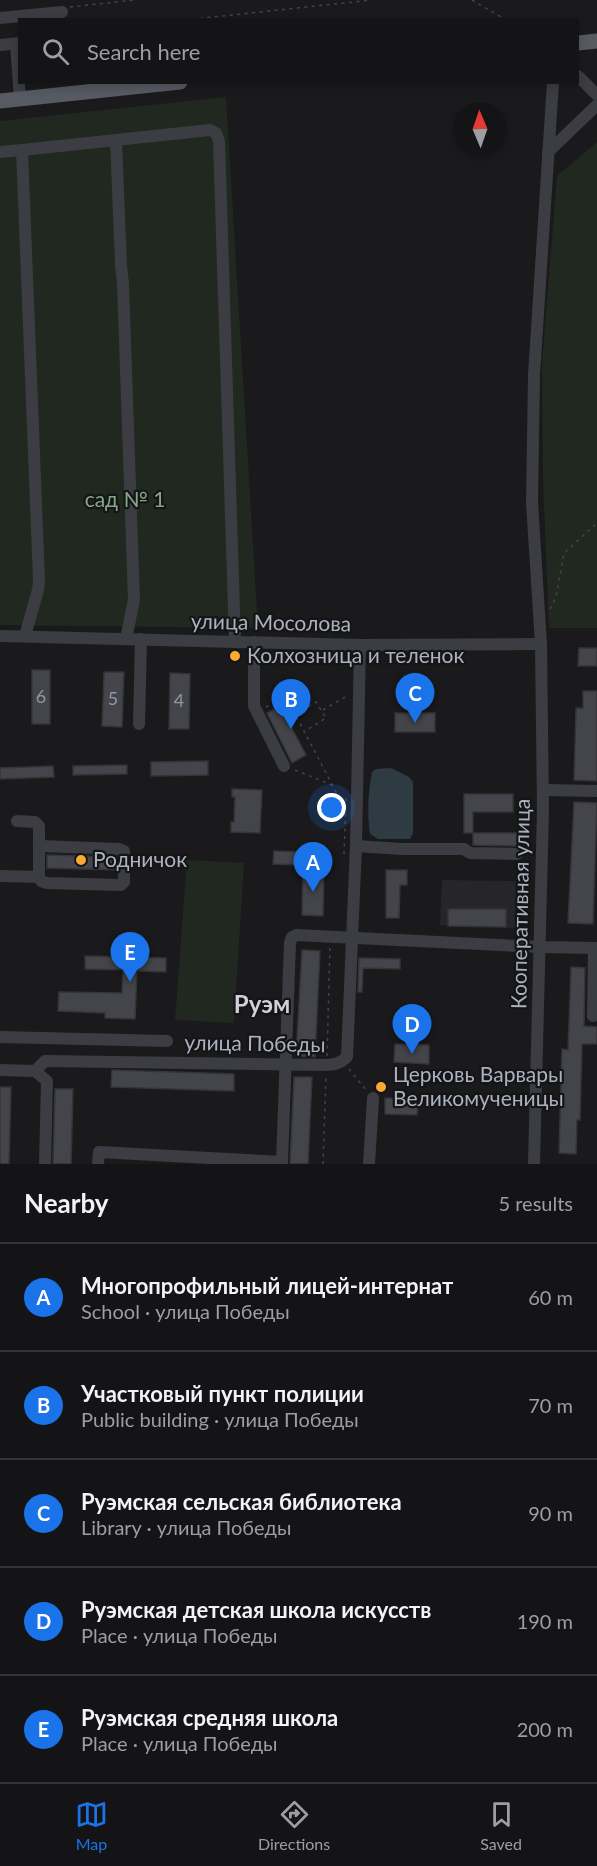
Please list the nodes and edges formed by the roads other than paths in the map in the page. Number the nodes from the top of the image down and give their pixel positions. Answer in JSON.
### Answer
{"nodes":[{"id":1,"x":62,"y":12,"type":"road end"},
{"id":2,"x":0,"y":18,"type":"edge"},
{"id":3,"x":597,"y":41,"type":"edge"},
{"id":4,"x":18,"y":43,"type":"edge"},
{"id":5,"x":579,"y":43,"type":"edge"},
{"id":6,"x":0,"y":45,"type":"edge"},
{"id":7,"x":579,"y":77,"type":"edge"},
{"id":8,"x":19,"y":84,"type":"edge"},
{"id":9,"x":161,"y":84,"type":"edge"},
{"id":10,"x":553,"y":84,"type":"edge"},
{"id":11,"x":597,"y":95,"type":"edge"},
{"id":12,"x":20,"y":99,"type":"junction"},
{"id":13,"x":0,"y":101,"type":"edge"},
{"id":14,"x":597,"y":105,"type":"edge"},
{"id":15,"x":116,"y":140,"type":"junction"},
{"id":16,"x":22,"y":150,"type":"junction"},
{"id":17,"x":0,"y":152,"type":"edge"},
{"id":18,"x":548,"y":152,"type":"junction"},
{"id":19,"x":0,"y":636,"type":"edge"},
{"id":20,"x":25,"y":636,"type":"junction"},
{"id":21,"x":126,"y":639,"type":"junction"},
{"id":22,"x":141,"y":639,"type":"junction"},
{"id":23,"x":235,"y":642,"type":"junction"},
{"id":24,"x":254,"y":642,"type":"junction"},
{"id":25,"x":360,"y":645,"type":"junction"},
{"id":26,"x":541,"y":645,"type":"junction"},
{"id":27,"x":140,"y":724,"type":"dead end"},
{"id":28,"x":284,"y":766,"type":"road end"},
{"id":29,"x":543,"y":790,"type":"junction"},
{"id":30,"x":597,"y":791,"type":"edge"},
{"id":31,"x":17,"y":821,"type":"dead end"},
{"id":32,"x":40,"y":846,"type":"junction"},
{"id":33,"x":356,"y":846,"type":"junction"},
{"id":34,"x":517,"y":854,"type":"dead end"},
{"id":35,"x":0,"y":876,"type":"edge"},
{"id":36,"x":39,"y":877,"type":"junction"},
{"id":37,"x":352,"y":937,"type":"junction"},
{"id":38,"x":540,"y":947,"type":"junction"},
{"id":39,"x":596,"y":948,"type":"edge"},
{"id":40,"x":593,"y":1016,"type":"dead end"},
{"id":41,"x":0,"y":1037,"type":"edge"},
{"id":42,"x":167,"y":1041,"type":"dead end"},
{"id":43,"x":286,"y":1064,"type":"junction"},
{"id":44,"x":0,"y":1071,"type":"edge"},
{"id":45,"x":35,"y":1071,"type":"junction"},
{"id":46,"x":373,"y":1098,"type":"road end"},
{"id":47,"x":282,"y":1163,"type":"edge"},
{"id":48,"x":45,"y":1164,"type":"edge"},
{"id":49,"x":98,"y":1164,"type":"edge"},
{"id":50,"x":369,"y":1164,"type":"edge"},
{"id":51,"x":534,"y":1164,"type":"edge"}],
"edges":[{"from":1,"to":2,"type":"street"},
{"from":3,"to":5,"type":"main road"},
{"from":4,"to":6,"type":"street"},
{"from":7,"to":11,"type":"street"},
{"from":8,"to":12,"type":"street"},
{"from":9,"to":12,"type":"main road"},
{"from":10,"to":18,"type":"street","name":"Кооперативная улица"},
{"from":12,"to":13,"type":"main road"},
{"from":14,"to":18,"type":"street"},
{"from":15,"to":16,"type":"street"},
{"from":15,"to":21,"type":"street"},
{"from":15,"to":23,"type":"street"},
{"from":16,"to":17,"type":"street"},
{"from":16,"to":20,"type":"street"},
{"from":18,"to":26,"type":"street","name":"Кооперативная улица"},
{"from":19,"to":20,"type":"street","name":"улица Мосолова"},
{"from":20,"to":21,"type":"street","name":"улица Мосолова"},
{"from":21,"to":22,"type":"street","name":"улица Мосолова"},
{"from":22,"to":23,"type":"street","name":"улица Мосолова"},
{"from":22,"to":27,"type":"street"},
{"from":23,"to":24,"type":"street","name":"улица Мосолова"},
{"from":24,"to":25,"type":"street","name":"улица Мосолова"},
{"from":24,"to":28,"type":"street"},
{"from":25,"to":26,"type":"street","name":"улица Мосолова"},
{"from":25,"to":33,"type":"street","name":"улица Победы"},
{"from":26,"to":29,"type":"street","name":"Кооперативная улица"},
{"from":29,"to":30,"type":"street"},
{"from":29,"to":38,"type":"street","name":"Кооперативная улица"},
{"from":31,"to":32,"type":"street"},
{"from":32,"to":36,"type":"street"},
{"from":32,"to":36,"type":"street"},
{"from":33,"to":34,"type":"street"},
{"from":33,"to":37,"type":"street","name":"улица Победы"},
{"from":35,"to":36,"type":"street"},
{"from":37,"to":38,"type":"street"},
{"from":37,"to":43,"type":"street","name":"улица Победы"},
{"from":37,"to":43,"type":"street"},
{"from":38,"to":39,"type":"street"},
{"from":38,"to":51,"type":"street","name":"Кооперативная улица"},
{"from":39,"to":40,"type":"street"},
{"from":41,"to":42,"type":"street"},
{"from":43,"to":45,"type":"street","name":"улица Победы"},
{"from":43,"to":47,"type":"street"},
{"from":44,"to":45,"type":"street"},
{"from":45,"to":48,"type":"street"},
{"from":46,"to":50,"type":"street"},
{"from":47,"to":49,"type":"street"}]}
